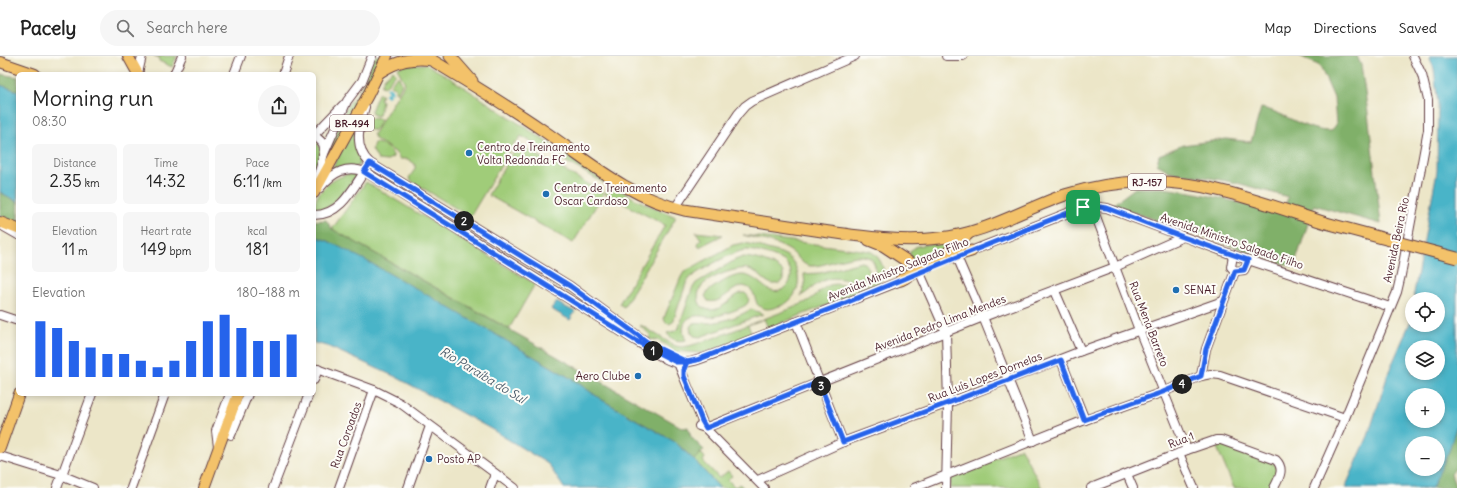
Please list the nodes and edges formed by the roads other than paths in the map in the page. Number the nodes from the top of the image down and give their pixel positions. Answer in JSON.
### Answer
{"nodes":[{"id":1,"x":128,"y":56,"type":"edge"},
{"id":2,"x":142,"y":56,"type":"edge"},
{"id":3,"x":182,"y":56,"type":"edge"},
{"id":4,"x":241,"y":56,"type":"edge"},
{"id":5,"x":289,"y":56,"type":"edge"},
{"id":6,"x":372,"y":56,"type":"edge"},
{"id":7,"x":387,"y":56,"type":"edge"},
{"id":8,"x":450,"y":56,"type":"edge"},
{"id":9,"x":855,"y":56,"type":"edge"},
{"id":10,"x":946,"y":56,"type":"edge"},
{"id":11,"x":963,"y":56,"type":"edge"},
{"id":12,"x":1412,"y":56,"type":"edge"},
{"id":13,"x":429,"y":58,"type":"edge"},
{"id":14,"x":0,"y":62,"type":"edge"},
{"id":15,"x":0,"y":68,"type":"edge"},
{"id":16,"x":25,"y":70,"type":"junction"},
{"id":17,"x":30,"y":72,"type":"edge"},
{"id":18,"x":137,"y":72,"type":"edge"},
{"id":19,"x":138,"y":72,"type":"edge"},
{"id":20,"x":175,"y":72,"type":"edge"},
{"id":21,"x":235,"y":72,"type":"edge"},
{"id":22,"x":284,"y":72,"type":"edge"},
{"id":23,"x":380,"y":72,"type":"junction"},
{"id":24,"x":484,"y":93,"type":"junction"},
{"id":25,"x":368,"y":94,"type":"junction"},
{"id":26,"x":347,"y":101,"type":"junction"},
{"id":27,"x":316,"y":133,"type":"edge"},
{"id":28,"x":316,"y":137,"type":"edge"},
{"id":29,"x":323,"y":156,"type":"junction"},
{"id":30,"x":370,"y":163,"type":"junction"},
{"id":31,"x":364,"y":172,"type":"junction"},
{"id":32,"x":316,"y":183,"type":"edge"},
{"id":33,"x":316,"y":187,"type":"edge"},
{"id":34,"x":316,"y":189,"type":"edge"},
{"id":35,"x":1092,"y":206,"type":"junction"},
{"id":36,"x":675,"y":208,"type":"junction"},
{"id":37,"x":316,"y":215,"type":"edge"},
{"id":38,"x":0,"y":222,"type":"edge"},
{"id":39,"x":0,"y":225,"type":"edge"},
{"id":40,"x":16,"y":228,"type":"edge"},
{"id":41,"x":970,"y":232,"type":"junction"},
{"id":42,"x":16,"y":234,"type":"edge"},
{"id":43,"x":853,"y":235,"type":"junction"},
{"id":44,"x":1183,"y":237,"type":"junction"},
{"id":45,"x":919,"y":240,"type":"junction"},
{"id":46,"x":972,"y":251,"type":"junction"},
{"id":47,"x":1233,"y":255,"type":"junction"},
{"id":48,"x":957,"y":257,"type":"junction"},
{"id":49,"x":1457,"y":258,"type":"edge"},
{"id":50,"x":940,"y":260,"type":"junction"},
{"id":51,"x":1248,"y":260,"type":"junction"},
{"id":52,"x":908,"y":262,"type":"junction"},
{"id":53,"x":1115,"y":267,"type":"junction"},
{"id":54,"x":919,"y":271,"type":"junction"},
{"id":55,"x":1235,"y":271,"type":"junction"},
{"id":56,"x":901,"y":280,"type":"joint"},
{"id":57,"x":1055,"y":290,"type":"junction"},
{"id":58,"x":1223,"y":301,"type":"junction"},
{"id":59,"x":1390,"y":307,"type":"junction"},
{"id":60,"x":0,"y":315,"type":"edge"},
{"id":61,"x":983,"y":317,"type":"junction"},
{"id":62,"x":16,"y":320,"type":"edge"},
{"id":63,"x":796,"y":322,"type":"junction"},
{"id":64,"x":1139,"y":330,"type":"junction"},
{"id":65,"x":946,"y":332,"type":"junction"},
{"id":66,"x":1081,"y":352,"type":"junction"},
{"id":67,"x":1061,"y":360,"type":"junction"},
{"id":68,"x":687,"y":362,"type":"junction"},
{"id":69,"x":678,"y":363,"type":"junction"},
{"id":70,"x":316,"y":369,"type":"edge"},
{"id":71,"x":684,"y":376,"type":"junction"},
{"id":72,"x":1201,"y":376,"type":"junction"},
{"id":73,"x":1009,"y":380,"type":"junction"},
{"id":74,"x":819,"y":382,"type":"junction"},
{"id":75,"x":374,"y":390,"type":"junction"},
{"id":76,"x":1163,"y":392,"type":"junction"},
{"id":77,"x":18,"y":396,"type":"edge"},
{"id":78,"x":91,"y":396,"type":"edge"},
{"id":79,"x":164,"y":396,"type":"edge"},
{"id":80,"x":229,"y":396,"type":"edge"},
{"id":81,"x":238,"y":396,"type":"edge"},
{"id":82,"x":247,"y":396,"type":"edge"},
{"id":83,"x":308,"y":396,"type":"edge"},
{"id":84,"x":948,"y":403,"type":"junction"},
{"id":85,"x":1345,"y":418,"type":"junction"},
{"id":86,"x":1084,"y":420,"type":"junction"},
{"id":87,"x":430,"y":426,"type":"junction"},
{"id":88,"x":702,"y":427,"type":"junction"},
{"id":89,"x":228,"y":434,"type":"junction"},
{"id":90,"x":1033,"y":441,"type":"junction"},
{"id":91,"x":843,"y":442,"type":"junction"},
{"id":92,"x":218,"y":447,"type":"junction"},
{"id":93,"x":0,"y":448,"type":"edge"},
{"id":94,"x":1183,"y":451,"type":"junction"},
{"id":95,"x":0,"y":456,"type":"edge"},
{"id":96,"x":495,"y":474,"type":"junction"},
{"id":97,"x":1127,"y":474,"type":"junction"},
{"id":98,"x":61,"y":476,"type":"junction"},
{"id":99,"x":946,"y":476,"type":"junction"},
{"id":100,"x":758,"y":480,"type":"junction"},
{"id":101,"x":57,"y":488,"type":"edge"},
{"id":102,"x":93,"y":488,"type":"edge"},
{"id":103,"x":131,"y":488,"type":"edge"},
{"id":104,"x":204,"y":488,"type":"edge"},
{"id":105,"x":273,"y":488,"type":"edge"},
{"id":106,"x":339,"y":488,"type":"edge"},
{"id":107,"x":408,"y":488,"type":"edge"},
{"id":108,"x":490,"y":488,"type":"edge"},
{"id":109,"x":515,"y":488,"type":"edge"},
{"id":110,"x":764,"y":488,"type":"edge"},
{"id":111,"x":914,"y":488,"type":"edge"},
{"id":112,"x":946,"y":488,"type":"edge"},
{"id":113,"x":1091,"y":488,"type":"edge"},
{"id":114,"x":1133,"y":488,"type":"edge"},
{"id":115,"x":1194,"y":488,"type":"edge"},
{"id":116,"x":1274,"y":488,"type":"edge"},
{"id":117,"x":1314,"y":488,"type":"edge"}],
"edges":[{"from":1,"to":18,"type":"main road"},
{"from":2,"to":19,"type":"street"},
{"from":3,"to":20,"type":"street"},
{"from":4,"to":21,"type":"street"},
{"from":5,"to":22,"type":"street"},
{"from":6,"to":26,"type":"street"},
{"from":7,"to":23,"type":"main road","number":"BR-494"},
{"from":8,"to":24,"type":"highway","number":"RJ-157"},
{"from":9,"to":36,"type":"street"},
{"from":10,"to":11,"type":"street"},
{"from":12,"to":59,"type":"street","name":"Avenida Beira Rio"},
{"from":13,"to":23,"type":"highway"},
{"from":13,"to":24,"type":"highway"},
{"from":14,"to":16,"type":"main road"},
{"from":15,"to":16,"type":"main road"},
{"from":16,"to":17,"type":"main road"},
{"from":23,"to":25,"type":"main road","number":"BR-494"},
{"from":24,"to":36,"type":"highway","number":"RJ-157"},
{"from":25,"to":30,"type":"street"},
{"from":25,"to":33,"type":"main road","number":"BR-494"},
{"from":26,"to":27,"type":"street"},
{"from":26,"to":29,"type":"street"},
{"from":28,"to":29,"type":"street"},
{"from":29,"to":32,"type":"street"},
{"from":30,"to":31,"type":"street"},
{"from":30,"to":68,"type":"street"},
{"from":31,"to":34,"type":"street"},
{"from":31,"to":37,"type":"street"},
{"from":31,"to":69,"type":"street"},
{"from":35,"to":44,"type":"street","name":"Avenida Ministro Salgado Filho"},
{"from":35,"to":46,"type":"street","name":"Avenida Ministro Salgado Filho"},
{"from":35,"to":53,"type":"street","name":"Rua Mena Barreto"},
{"from":36,"to":43,"type":"highway","number":"RJ-157"},
{"from":38,"to":40,"type":"main road"},
{"from":39,"to":42,"type":"street"},
{"from":41,"to":45,"type":"highway","number":"RJ-157"},
{"from":41,"to":49,"type":"highway","number":"RJ-157","bridge":true},
{"from":41,"to":50,"type":"highway"},
{"from":43,"to":45,"type":"highway","number":"RJ-157"},
{"from":43,"to":52,"type":"highway"},
{"from":44,"to":47,"type":"street","name":"Avenida Ministro Salgado Filho"},
{"from":44,"to":53,"type":"street","name":"Avenida Pedro Lima Mendes"},
{"from":45,"to":52,"type":"highway"},
{"from":46,"to":48,"type":"street","name":"Avenida Ministro Salgado Filho"},
{"from":46,"to":50,"type":"highway"},
{"from":47,"to":51,"type":"street","name":"Avenida Ministro Salgado Filho"},
{"from":47,"to":55,"type":"street"},
{"from":48,"to":54,"type":"street","name":"Avenida Ministro Salgado Filho"},
{"from":48,"to":61,"type":"street"},
{"from":50,"to":54,"type":"highway"},
{"from":51,"to":55,"type":"street"},
{"from":51,"to":59,"type":"street","name":"Avenida Ministro Salgado Filho"},
{"from":52,"to":54,"type":"highway"},
{"from":53,"to":57,"type":"street","name":"Avenida Pedro Lima Mendes"},
{"from":53,"to":64,"type":"street","name":"Rua Mena Barreto"},
{"from":54,"to":56,"type":"highway"},
{"from":54,"to":65,"type":"street"},
{"from":55,"to":58,"type":"street"},
{"from":56,"to":63,"type":"street","name":"Avenida Ministro Salgado Filho"},
{"from":57,"to":61,"type":"street","name":"Avenida Pedro Lima Mendes"},
{"from":57,"to":66,"type":"street"},
{"from":58,"to":64,"type":"street","name":"Rua Luís Lopes Dornelas"},
{"from":58,"to":72,"type":"street"},
{"from":59,"to":85,"type":"street","name":"Avenida Beira Rio"},
{"from":60,"to":62,"type":"street"},
{"from":61,"to":65,"type":"street","name":"Avenida Pedro Lima Mendes"},
{"from":61,"to":73,"type":"street"},
{"from":63,"to":68,"type":"street","name":"Avenida Ministro Salgado Filho"},
{"from":63,"to":74,"type":"street"},
{"from":64,"to":66,"type":"street","name":"Rua Luís Lopes Dornelas"},
{"from":64,"to":76,"type":"street","name":"Rua Mena Barreto"},
{"from":65,"to":74,"type":"street","name":"Avenida Pedro Lima Mendes"},
{"from":65,"to":84,"type":"street"},
{"from":66,"to":67,"type":"street","name":"Rua Luís Lopes Dornelas"},
{"from":67,"to":73,"type":"street","name":"Rua Luís Lopes Dornelas"},
{"from":67,"to":86,"type":"street"},
{"from":68,"to":69,"type":"street","name":"Avenida Ministro Salgado Filho"},
{"from":68,"to":71,"type":"street"},
{"from":69,"to":71,"type":"street"},
{"from":70,"to":75,"type":"street"},
{"from":71,"to":88,"type":"street"},
{"from":72,"to":76,"type":"street"},
{"from":72,"to":85,"type":"street"},
{"from":73,"to":84,"type":"street","name":"Rua Luís Lopes Dornelas"},
{"from":73,"to":90,"type":"street"},
{"from":74,"to":88,"type":"street","name":"Avenida Pedro Lima Mendes"},
{"from":74,"to":91,"type":"street"},
{"from":75,"to":87,"type":"street"},
{"from":75,"to":106,"type":"street","name":"Rua Coroados"},
{"from":76,"to":86,"type":"street"},
{"from":76,"to":94,"type":"street","name":"Rua Mena Barreto"},
{"from":77,"to":93,"type":"main road"},
{"from":78,"to":98,"type":"street"},
{"from":79,"to":103,"type":"street"},
{"from":80,"to":92,"type":"street"},
{"from":81,"to":89,"type":"main road"},
{"from":82,"to":89,"type":"street"},
{"from":83,"to":105,"type":"street"},
{"from":84,"to":91,"type":"street","name":"Rua Luís Lopes Dornelas"},
{"from":84,"to":99,"type":"street"},
{"from":85,"to":117,"type":"street","name":"Avenida Beira Rio"},
{"from":86,"to":90,"type":"street"},
{"from":87,"to":96,"type":"street"},
{"from":87,"to":107,"type":"street"},
{"from":88,"to":100,"type":"street"},
{"from":89,"to":92,"type":"main road"},
{"from":90,"to":99,"type":"street"},
{"from":91,"to":100,"type":"street","name":"Rua Luís Lopes Dornelas"},
{"from":92,"to":104,"type":"main road"},
{"from":94,"to":97,"type":"street","name":"Rua 1"},
{"from":94,"to":115,"type":"street","name":"Rua Mena Barreto"},
{"from":94,"to":116,"type":"street","name":"Rua 1"},
{"from":95,"to":98,"type":"street"},
{"from":96,"to":108,"type":"street"},
{"from":96,"to":109,"type":"street"},
{"from":97,"to":113,"type":"street","name":"Rua 1"},
{"from":97,"to":114,"type":"street"},
{"from":98,"to":101,"type":"street"},
{"from":98,"to":102,"type":"street"},
{"from":99,"to":111,"type":"street"},
{"from":99,"to":112,"type":"street"},
{"from":100,"to":110,"type":"street"}]}
